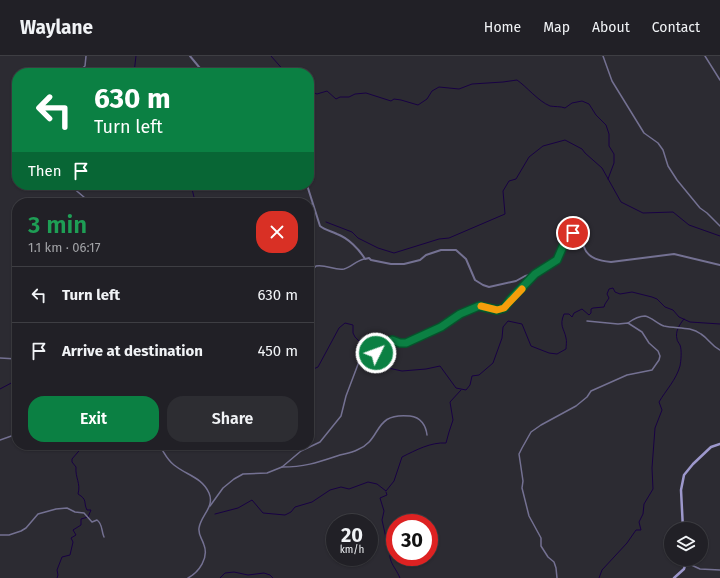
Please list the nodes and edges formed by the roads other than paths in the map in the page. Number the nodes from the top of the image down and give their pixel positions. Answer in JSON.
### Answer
{"nodes":[{"id":1,"x":86,"y":56,"type":"edge"},
{"id":2,"x":190,"y":56,"type":"edge"},
{"id":3,"x":603,"y":56,"type":"edge"},
{"id":4,"x":705,"y":56,"type":"edge"},
{"id":5,"x":82,"y":68,"type":"edge"},
{"id":6,"x":200,"y":68,"type":"edge"},
{"id":7,"x":720,"y":80,"type":"edge"},
{"id":8,"x":76,"y":190,"type":"edge"},
{"id":9,"x":85,"y":198,"type":"edge"},
{"id":10,"x":314,"y":206,"type":"edge"},
{"id":11,"x":720,"y":226,"type":"edge"},
{"id":12,"x":365,"y":259,"type":"junction"},
{"id":13,"x":720,"y":265,"type":"edge"},
{"id":14,"x":314,"y":268,"type":"edge"},
{"id":15,"x":535,"y":274,"type":"junction"},
{"id":16,"x":587,"y":322,"type":"dead end"},
{"id":17,"x":628,"y":324,"type":"junction"},
{"id":18,"x":720,"y":350,"type":"edge"},
{"id":19,"x":376,"y":353,"type":"dead end"},
{"id":20,"x":0,"y":358,"type":"edge"},
{"id":21,"x":12,"y":359,"type":"edge"},
{"id":22,"x":367,"y":359,"type":"dead end"},
{"id":23,"x":427,"y":435,"type":"dead end"},
{"id":24,"x":12,"y":436,"type":"edge"},
{"id":25,"x":0,"y":440,"type":"edge"},
{"id":26,"x":720,"y":444,"type":"edge"},
{"id":27,"x":314,"y":445,"type":"edge"},
{"id":28,"x":162,"y":450,"type":"edge"},
{"id":29,"x":303,"y":450,"type":"edge"},
{"id":30,"x":282,"y":467,"type":"junction"},
{"id":31,"x":210,"y":506,"type":"junction"},
{"id":32,"x":683,"y":522,"type":"edge"},
{"id":33,"x":0,"y":535,"type":"edge"},
{"id":34,"x":104,"y":537,"type":"dead end"},
{"id":35,"x":685,"y":566,"type":"edge"},
{"id":36,"x":694,"y":566,"type":"edge"},
{"id":37,"x":720,"y":570,"type":"edge"},
{"id":38,"x":188,"y":578,"type":"edge"},
{"id":39,"x":557,"y":578,"type":"edge"},
{"id":40,"x":674,"y":578,"type":"edge"}],
"edges":[{"from":1,"to":5,"type":"street"},
{"from":2,"to":6,"type":"street"},
{"from":3,"to":11,"type":"street"},
{"from":4,"to":7,"type":"street"},
{"from":8,"to":9,"type":"street"},
{"from":10,"to":12,"type":"street"},
{"from":12,"to":14,"type":"street"},
{"from":12,"to":15,"type":"street"},
{"from":13,"to":15,"type":"street"},
{"from":15,"to":19,"type":"street"},
{"from":16,"to":17,"type":"street"},
{"from":17,"to":18,"type":"street"},
{"from":17,"to":39,"type":"street"},
{"from":20,"to":21,"type":"street"},
{"from":22,"to":27,"type":"street"},
{"from":23,"to":30,"type":"street"},
{"from":24,"to":25,"type":"street"},
{"from":26,"to":32,"type":"main road"},
{"from":28,"to":31,"type":"street"},
{"from":29,"to":30,"type":"street"},
{"from":30,"to":31,"type":"street"},
{"from":31,"to":38,"type":"street"},
{"from":33,"to":34,"type":"street"},
{"from":35,"to":40,"type":"main road"},
{"from":36,"to":37,"type":"street"}]}
